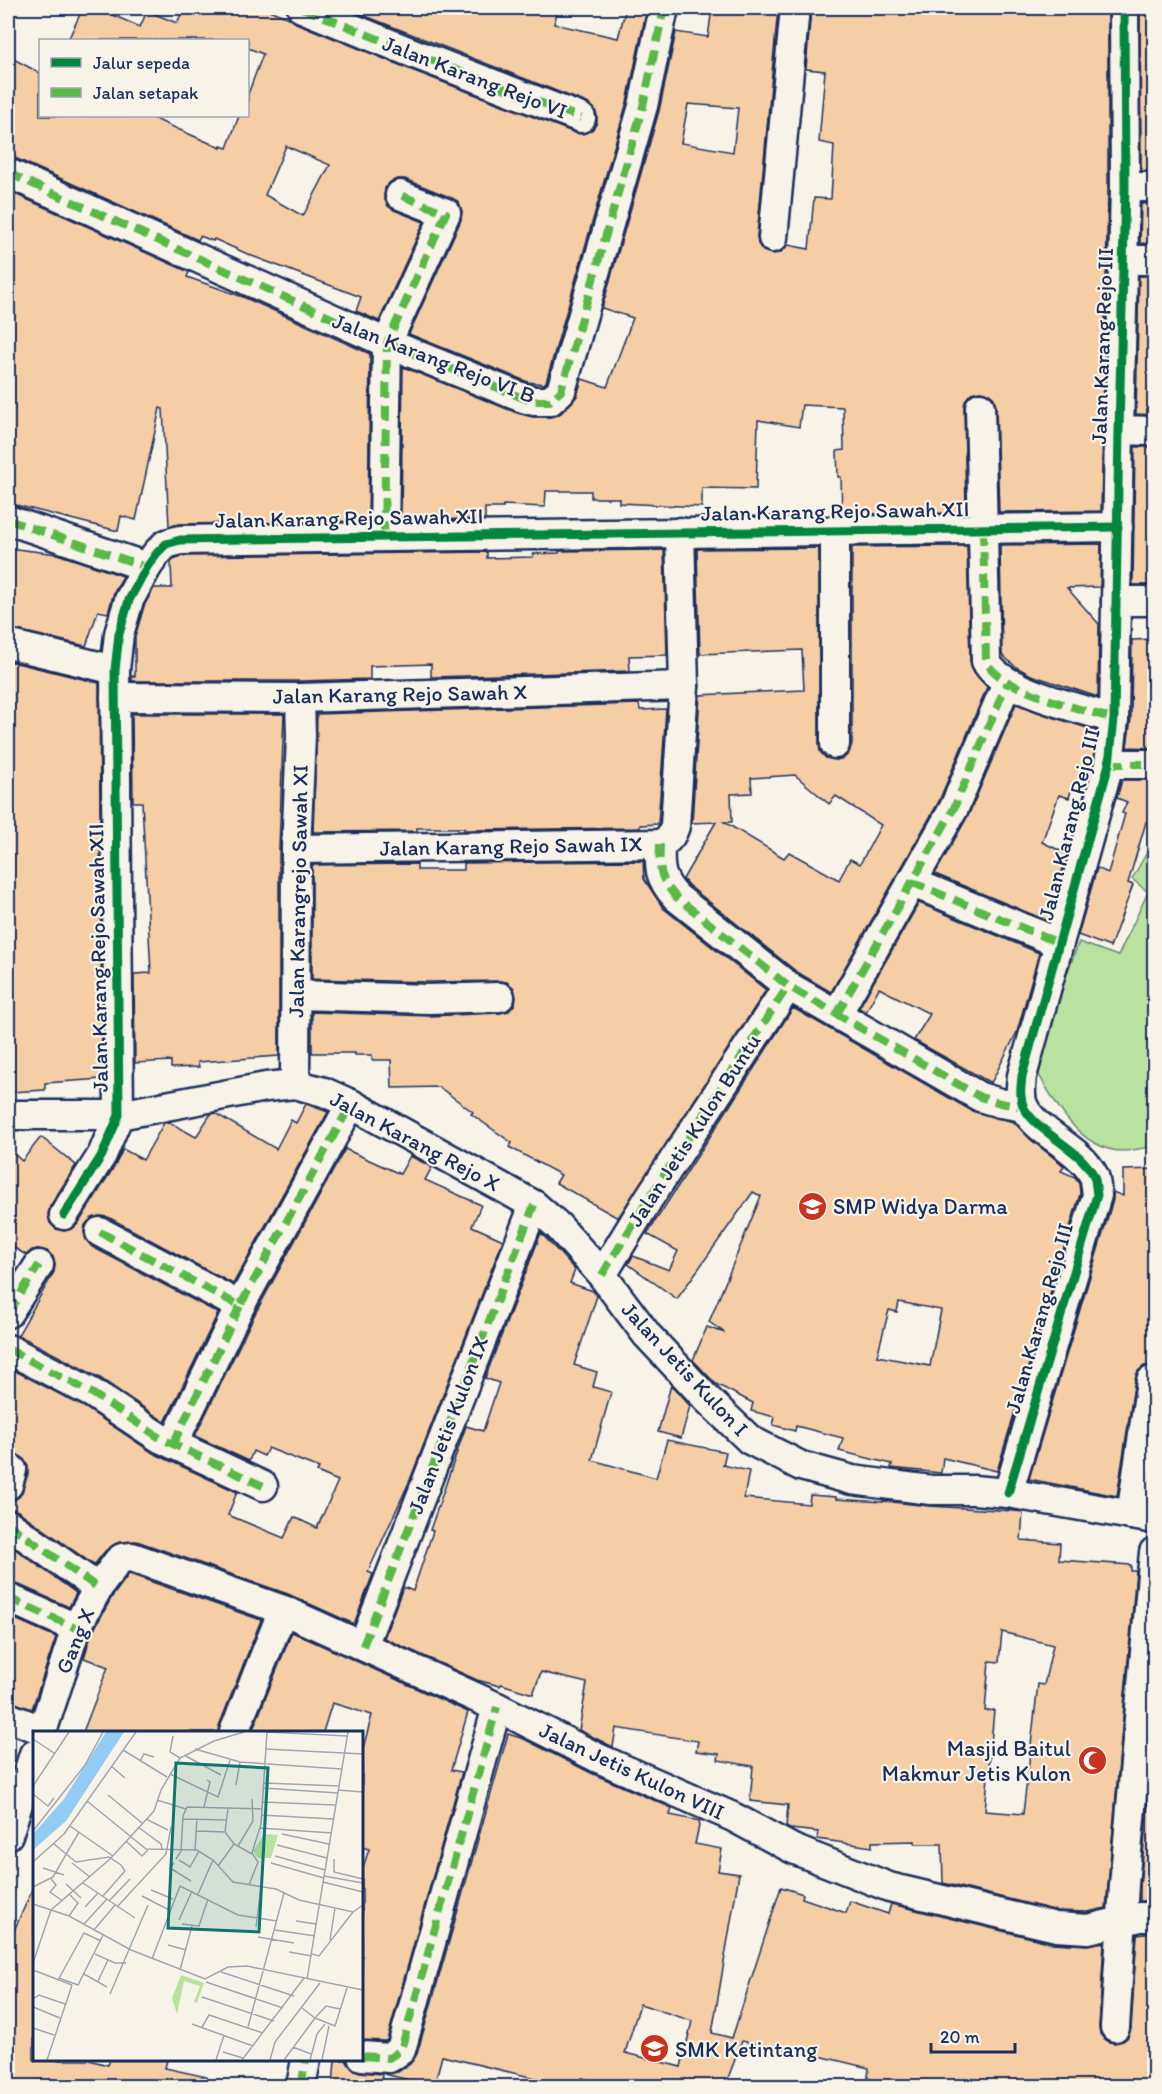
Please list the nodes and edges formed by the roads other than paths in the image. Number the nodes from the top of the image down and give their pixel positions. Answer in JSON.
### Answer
{"nodes":[{"id":1,"x":302,"y":8,"type":"edge"},
{"id":2,"x":664,"y":8,"type":"edge"},
{"id":3,"x":795,"y":8,"type":"edge"},
{"id":4,"x":1124,"y":8,"type":"edge"},
{"id":5,"x":581,"y":118,"type":"dead end"},
{"id":6,"x":8,"y":173,"type":"edge"},
{"id":7,"x":1155,"y":187,"type":"edge"},
{"id":8,"x":1125,"y":188,"type":"junction"},
{"id":9,"x":400,"y":195,"type":"dead end"},
{"id":10,"x":773,"y":238,"type":"dead end"},
{"id":11,"x":1124,"y":260,"type":"junction"},
{"id":12,"x":1155,"y":260,"type":"edge"},
{"id":13,"x":387,"y":344,"type":"junction"},
{"id":14,"x":980,"y":407,"type":"dead end"},
{"id":15,"x":1119,"y":430,"type":"junction"},
{"id":16,"x":1155,"y":430,"type":"edge"},
{"id":17,"x":8,"y":520,"type":"edge"},
{"id":18,"x":1118,"y":527,"type":"junction"},
{"id":19,"x":982,"y":529,"type":"junction"},
{"id":20,"x":835,"y":530,"type":"junction"},
{"id":21,"x":680,"y":532,"type":"junction"},
{"id":22,"x":384,"y":536,"type":"junction"},
{"id":23,"x":147,"y":567,"type":"junction"},
{"id":24,"x":1155,"y":600,"type":"edge"},
{"id":25,"x":1116,"y":601,"type":"junction"},
{"id":26,"x":8,"y":644,"type":"edge"},
{"id":27,"x":115,"y":683,"type":"junction"},
{"id":28,"x":1007,"y":683,"type":"junction"},
{"id":29,"x":684,"y":686,"type":"junction"},
{"id":30,"x":300,"y":698,"type":"junction"},
{"id":31,"x":1114,"y":719,"type":"junction"},
{"id":32,"x":835,"y":744,"type":"dead end"},
{"id":33,"x":1109,"y":764,"type":"junction"},
{"id":34,"x":1155,"y":764,"type":"edge"},
{"id":35,"x":660,"y":844,"type":"junction"},
{"id":36,"x":296,"y":849,"type":"junction"},
{"id":37,"x":911,"y":882,"type":"junction"},
{"id":38,"x":1059,"y":943,"type":"junction"},
{"id":39,"x":788,"y":986,"type":"junction"},
{"id":40,"x":297,"y":995,"type":"junction"},
{"id":41,"x":500,"y":997,"type":"dead end"},
{"id":42,"x":837,"y":1014,"type":"junction"},
{"id":43,"x":295,"y":1084,"type":"junction"},
{"id":44,"x":351,"y":1104,"type":"junction"},
{"id":45,"x":1023,"y":1107,"type":"junction"},
{"id":46,"x":8,"y":1115,"type":"edge"},
{"id":47,"x":119,"y":1115,"type":"junction"},
{"id":48,"x":534,"y":1205,"type":"junction"},
{"id":49,"x":64,"y":1215,"type":"dead end"},
{"id":50,"x":100,"y":1232,"type":"dead end"},
{"id":51,"x":39,"y":1264,"type":"dead end"},
{"id":52,"x":602,"y":1275,"type":"junction"},
{"id":53,"x":240,"y":1306,"type":"junction"},
{"id":54,"x":8,"y":1313,"type":"edge"},
{"id":55,"x":8,"y":1349,"type":"edge"},
{"id":56,"x":1151,"y":1381,"type":"dead end"},
{"id":57,"x":173,"y":1444,"type":"junction"},
{"id":58,"x":8,"y":1467,"type":"edge"},
{"id":59,"x":8,"y":1485,"type":"edge"},
{"id":60,"x":263,"y":1486,"type":"dead end"},
{"id":61,"x":1008,"y":1493,"type":"junction"},
{"id":62,"x":1143,"y":1517,"type":"edge"},
{"id":63,"x":8,"y":1524,"type":"edge"},
{"id":64,"x":1155,"y":1552,"type":"edge"},
{"id":65,"x":122,"y":1558,"type":"joint"},
{"id":66,"x":98,"y":1588,"type":"junction"},
{"id":67,"x":8,"y":1598,"type":"edge"},
{"id":68,"x":283,"y":1610,"type":"junction"},
{"id":69,"x":76,"y":1628,"type":"junction"},
{"id":70,"x":363,"y":1646,"type":"junction"},
{"id":71,"x":497,"y":1707,"type":"junction"},
{"id":72,"x":8,"y":1717,"type":"edge"},
{"id":73,"x":42,"y":1731,"type":"edge"},
{"id":74,"x":234,"y":1731,"type":"edge"},
{"id":75,"x":33,"y":1735,"type":"edge"},
{"id":76,"x":33,"y":1758,"type":"edge"},
{"id":77,"x":8,"y":1835,"type":"edge"},
{"id":78,"x":1155,"y":1917,"type":"edge"},
{"id":79,"x":1121,"y":1922,"type":"junction"},
{"id":80,"x":1115,"y":2027,"type":"dead end"},
{"id":81,"x":363,"y":2056,"type":"edge"},
{"id":82,"x":306,"y":2061,"type":"edge"},
{"id":83,"x":301,"y":2086,"type":"edge"}],
"edges":[{"from":1,"to":5,"type":"street","name":"Jalan Karang Rejo VI"},
{"from":2,"to":13,"type":"street","name":"Jalan Karang Rejo VI B"},
{"from":3,"to":10,"type":"street"},
{"from":4,"to":8,"type":"street","name":"Jalan Karang Rejo III"},
{"from":6,"to":13,"type":"street","name":"Jalan Karang Rejo VI B"},
{"from":7,"to":8,"type":"street"},
{"from":8,"to":11,"type":"street","name":"Jalan Karang Rejo III"},
{"from":9,"to":13,"type":"street"},
{"from":11,"to":12,"type":"street"},
{"from":11,"to":15,"type":"street","name":"Jalan Karang Rejo III"},
{"from":13,"to":22,"type":"street"},
{"from":14,"to":19,"type":"street"},
{"from":15,"to":16,"type":"street"},
{"from":15,"to":18,"type":"street","name":"Jalan Karang Rejo III"},
{"from":17,"to":23,"type":"street"},
{"from":18,"to":19,"type":"street","name":"Jalan Karang Rejo Sawah XII"},
{"from":18,"to":25,"type":"street","name":"Jalan Karang Rejo III"},
{"from":19,"to":20,"type":"street","name":"Jalan Karang Rejo Sawah XII"},
{"from":19,"to":28,"type":"street"},
{"from":20,"to":21,"type":"street","name":"Jalan Karang Rejo Sawah XII"},
{"from":20,"to":32,"type":"street"},
{"from":21,"to":22,"type":"street","name":"Jalan Karang Rejo Sawah XII"},
{"from":21,"to":29,"type":"street","name":"Jalan Karang Rejo Sawah IX"},
{"from":22,"to":23,"type":"street","name":"Jalan Karang Rejo Sawah XII"},
{"from":23,"to":27,"type":"street","name":"Jalan Karang Rejo Sawah XII"},
{"from":24,"to":25,"type":"street"},
{"from":25,"to":31,"type":"street","name":"Jalan Karang Rejo III"},
{"from":26,"to":27,"type":"street","name":"Jalan Karang Rejo Sawah X"},
{"from":27,"to":30,"type":"street","name":"Jalan Karang Rejo Sawah X"},
{"from":27,"to":47,"type":"street","name":"Jalan Karang Rejo Sawah XII"},
{"from":28,"to":31,"type":"street"},
{"from":28,"to":37,"type":"street"},
{"from":29,"to":30,"type":"street","name":"Jalan Karang Rejo Sawah X"},
{"from":29,"to":35,"type":"street","name":"Jalan Karang Rejo Sawah IX"},
{"from":30,"to":36,"type":"street","name":"Jalan Karangrejo Sawah XI"},
{"from":31,"to":33,"type":"street","name":"Jalan Karang Rejo III"},
{"from":33,"to":34,"type":"street"},
{"from":33,"to":38,"type":"street","name":"Jalan Karang Rejo III"},
{"from":35,"to":36,"type":"street","name":"Jalan Karang Rejo Sawah IX"},
{"from":35,"to":39,"type":"street"},
{"from":36,"to":40,"type":"street","name":"Jalan Karangrejo Sawah XI"},
{"from":37,"to":38,"type":"street"},
{"from":37,"to":42,"type":"street"},
{"from":38,"to":45,"type":"street","name":"Jalan Karang Rejo III"},
{"from":39,"to":42,"type":"street"},
{"from":39,"to":52,"type":"street","name":"Jalan Jetis Kulon Buntu"},
{"from":40,"to":41,"type":"street"},
{"from":40,"to":43,"type":"street","name":"Jalan Karangrejo Sawah XI"},
{"from":42,"to":45,"type":"street"},
{"from":43,"to":44,"type":"street","name":"Jalan Karang Rejo X"},
{"from":43,"to":47,"type":"street","name":"Jalan Karang Rejo X"},
{"from":44,"to":48,"type":"street","name":"Jalan Karang Rejo X"},
{"from":44,"to":53,"type":"street"},
{"from":45,"to":61,"type":"street","name":"Jalan Karang Rejo III"},
{"from":46,"to":47,"type":"street","name":"Jalan Karang Rejo X"},
{"from":47,"to":49,"type":"street"},
{"from":48,"to":52,"type":"street","name":"Jalan Jetis Kulon I"},
{"from":48,"to":70,"type":"street","name":"Jalan Jetis Kulon IX"},
{"from":50,"to":53,"type":"street"},
{"from":51,"to":54,"type":"street"},
{"from":52,"to":61,"type":"street","name":"Jalan Jetis Kulon I"},
{"from":53,"to":57,"type":"street"},
{"from":55,"to":57,"type":"street"},
{"from":56,"to":62,"type":"street"},
{"from":57,"to":60,"type":"street"},
{"from":58,"to":59,"type":"street"},
{"from":61,"to":62,"type":"street","name":"Jalan Jetis Kulon I"},
{"from":63,"to":66,"type":"street"},
{"from":64,"to":79,"type":"street"},
{"from":65,"to":66,"type":"street","name":"Gang X"},
{"from":65,"to":68,"type":"street","name":"Jalan Jetis Kulon VIII"},
{"from":66,"to":69,"type":"street","name":"Gang X"},
{"from":67,"to":69,"type":"street"},
{"from":68,"to":70,"type":"street","name":"Jalan Jetis Kulon VIII"},
{"from":68,"to":74,"type":"street"},
{"from":69,"to":73,"type":"street","name":"Gang X"},
{"from":70,"to":71,"type":"street","name":"Jalan Jetis Kulon VIII"},
{"from":71,"to":79,"type":"street","name":"Jalan Jetis Kulon VIII"},
{"from":71,"to":81,"type":"street"},
{"from":72,"to":75,"type":"street"},
{"from":76,"to":77,"type":"street","name":"Gang X"},
{"from":78,"to":79,"type":"street","name":"Jalan Jetis Kulon VIII"},
{"from":79,"to":80,"type":"street"},
{"from":82,"to":83,"type":"street"}]}
